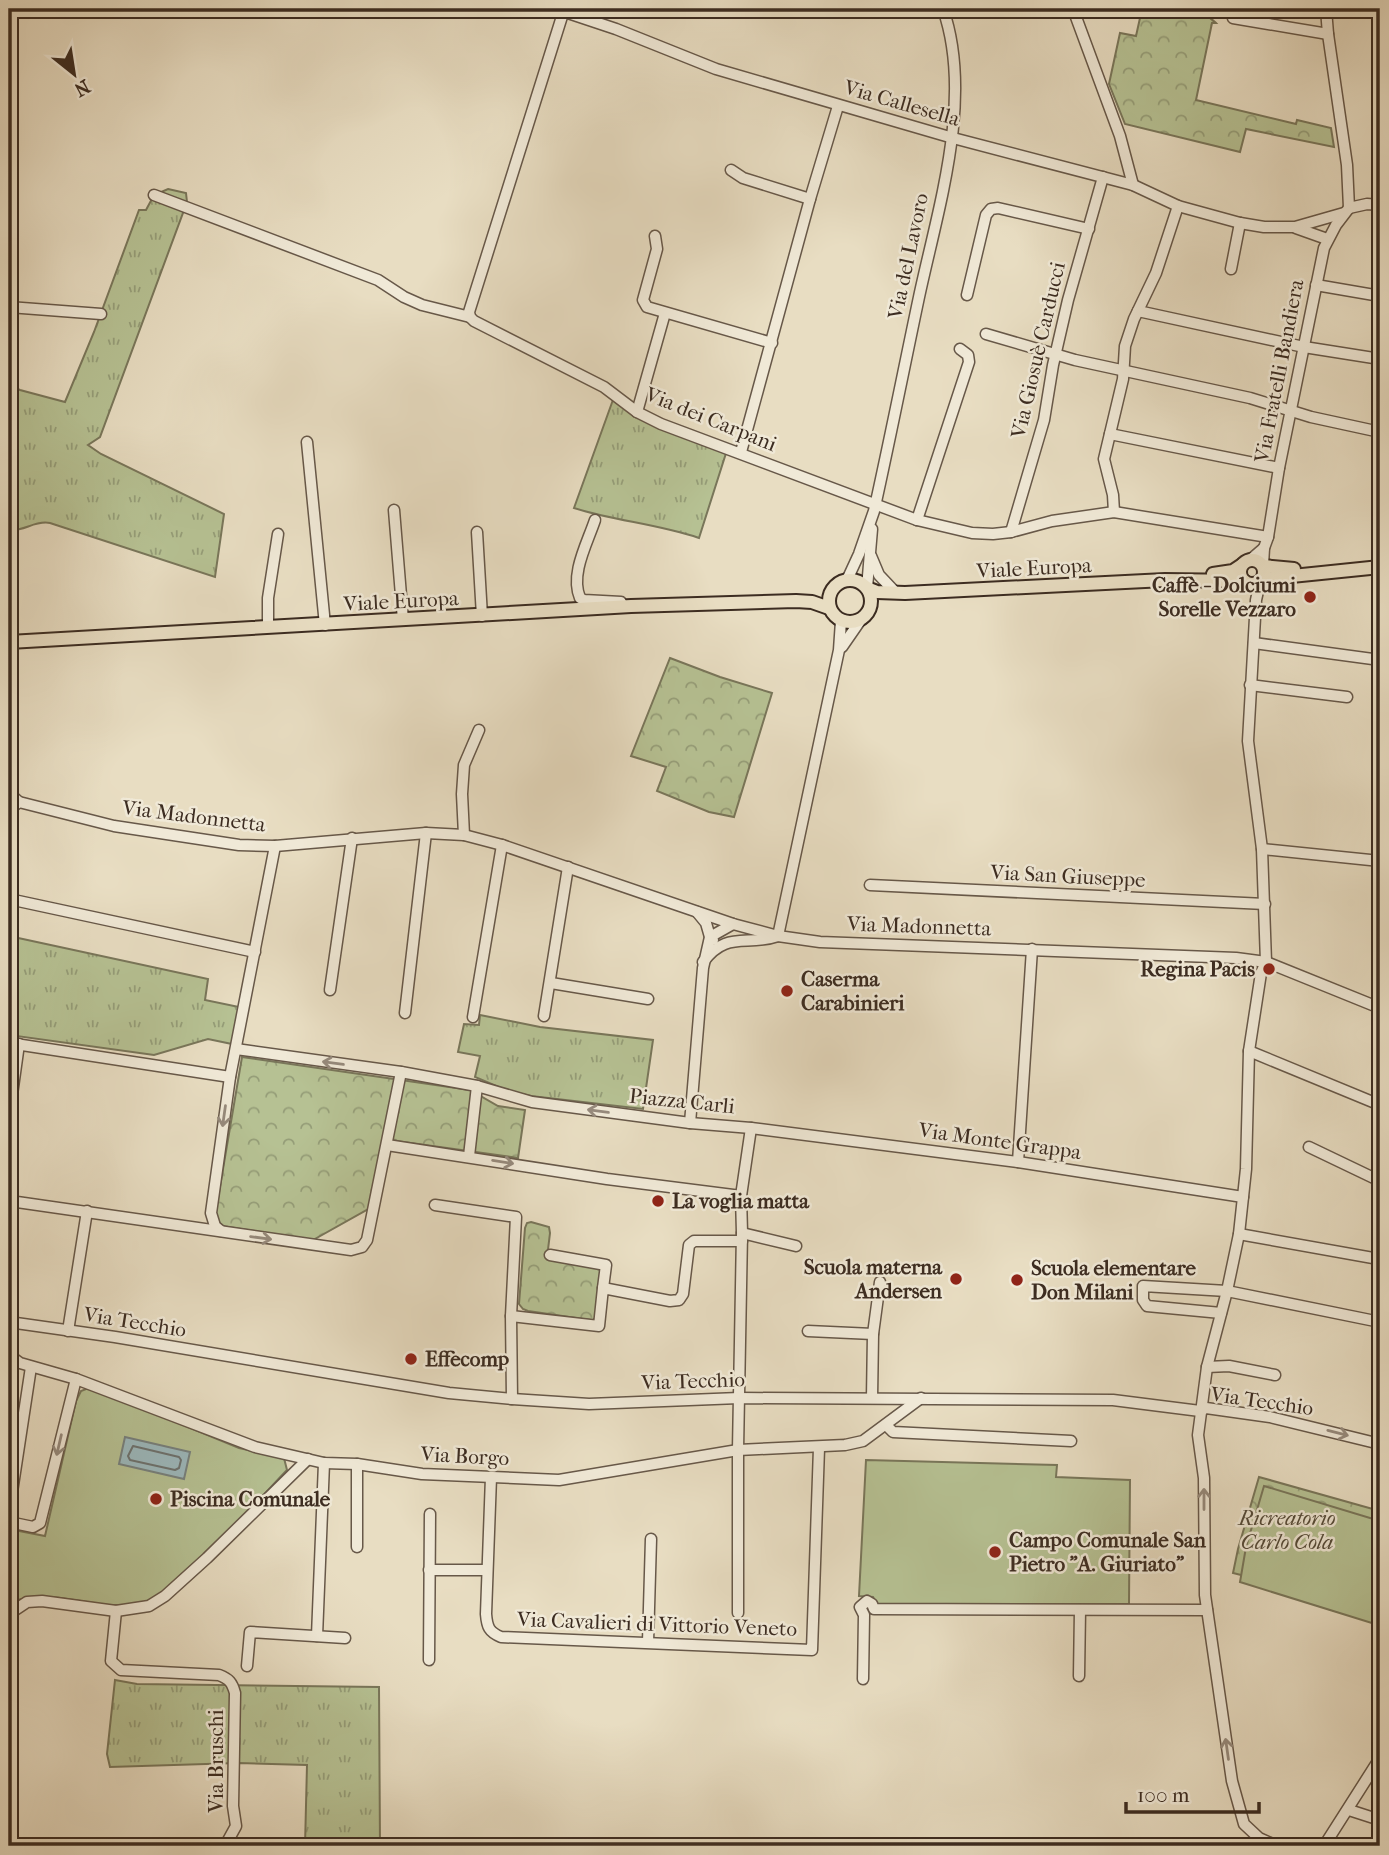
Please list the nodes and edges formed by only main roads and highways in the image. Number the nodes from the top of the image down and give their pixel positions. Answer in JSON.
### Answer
{"nodes":[{"id":1,"x":1246,"y":562,"type":"junction"},
{"id":2,"x":1380,"y":567,"type":"edge"},
{"id":3,"x":1262,"y":573,"type":"junction"},
{"id":4,"x":1165,"y":580,"type":"junction"},
{"id":5,"x":1245,"y":582,"type":"junction"},
{"id":6,"x":833,"y":588,"type":"junction"},
{"id":7,"x":867,"y":588,"type":"junction"},
{"id":8,"x":901,"y":593,"type":"junction"},
{"id":9,"x":796,"y":601,"type":"junction"},
{"id":10,"x":830,"y":608,"type":"junction"},
{"id":11,"x":864,"y":617,"type":"junction"},
{"id":12,"x":9,"y":642,"type":"edge"}],
"edges":[{"from":1,"to":3,"type":"main road"},
{"from":1,"to":4,"type":"main road"},
{"from":1,"to":5,"type":"main road"},
{"from":2,"to":3,"type":"main road"},
{"from":3,"to":5,"type":"main road"},
{"from":4,"to":5,"type":"main road"},
{"from":4,"to":8,"type":"main road","name":"Viale Europa"},
{"from":6,"to":7,"type":"main road"},
{"from":6,"to":9,"type":"main road","name":"Viale Europa"},
{"from":6,"to":10,"type":"main road"},
{"from":7,"to":8,"type":"main road","name":"Viale Europa"},
{"from":7,"to":11,"type":"main road"},
{"from":8,"to":11,"type":"main road","name":"Viale Europa"},
{"from":9,"to":10,"type":"main road","name":"Viale Europa"},
{"from":9,"to":12,"type":"main road","name":"Viale Europa"},
{"from":10,"to":11,"type":"main road"}]}
